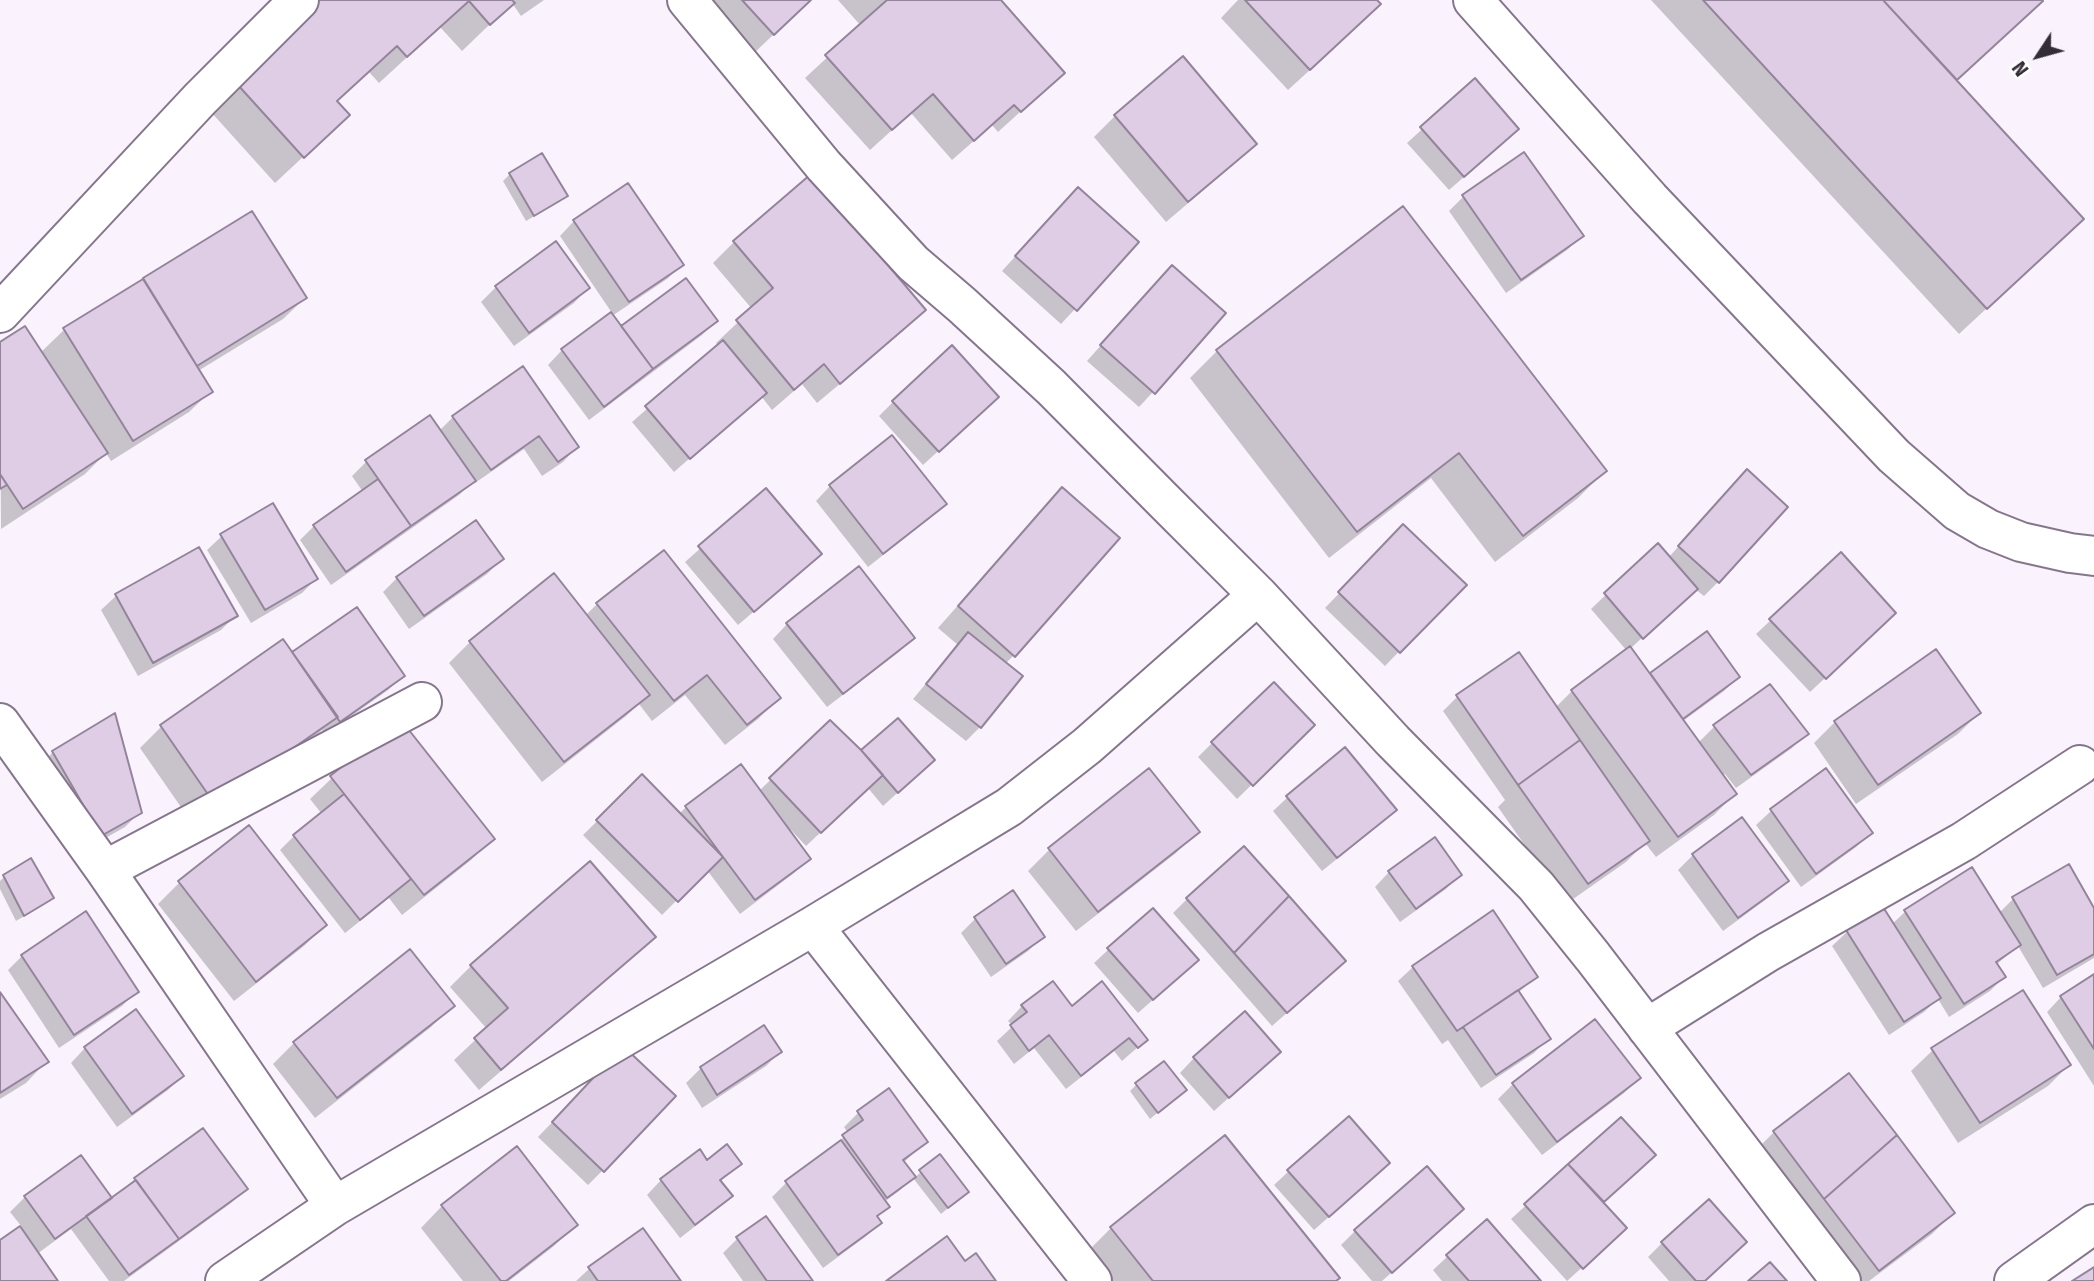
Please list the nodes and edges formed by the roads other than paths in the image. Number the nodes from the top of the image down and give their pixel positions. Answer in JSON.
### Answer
{"nodes":[{"id":1,"x":299,"y":0,"type":"edge"},
{"id":2,"x":687,"y":0,"type":"edge"},
{"id":3,"x":1473,"y":0,"type":"edge"},
{"id":4,"x":0,"y":313,"type":"edge"},
{"id":5,"x":2094,"y":556,"type":"edge"},
{"id":6,"x":1258,"y":595,"type":"junction"},
{"id":7,"x":422,"y":702,"type":"dead end"},
{"id":8,"x":0,"y":723,"type":"edge"},
{"id":9,"x":2089,"y":768,"type":"edge"},
{"id":10,"x":104,"y":870,"type":"junction"},
{"id":11,"x":813,"y":926,"type":"junction"},
{"id":12,"x":1647,"y":1028,"type":"junction"},
{"id":13,"x":335,"y":1206,"type":"junction"},
{"id":14,"x":2094,"y":1224,"type":"edge"},
{"id":15,"x":225,"y":1281,"type":"edge"},
{"id":16,"x":1092,"y":1281,"type":"edge"},
{"id":17,"x":1841,"y":1281,"type":"edge"},
{"id":18,"x":2014,"y":1281,"type":"edge"}],
"edges":[{"from":1,"to":4,"type":"street"},
{"from":2,"to":6,"type":"street"},
{"from":3,"to":5,"type":"street"},
{"from":6,"to":11,"type":"street"},
{"from":6,"to":12,"type":"street"},
{"from":7,"to":10,"type":"street"},
{"from":8,"to":10,"type":"street"},
{"from":9,"to":12,"type":"street"},
{"from":10,"to":13,"type":"street"},
{"from":11,"to":13,"type":"street"},
{"from":11,"to":16,"type":"street"},
{"from":12,"to":17,"type":"street"},
{"from":13,"to":15,"type":"street"},
{"from":14,"to":18,"type":"street"}]}
